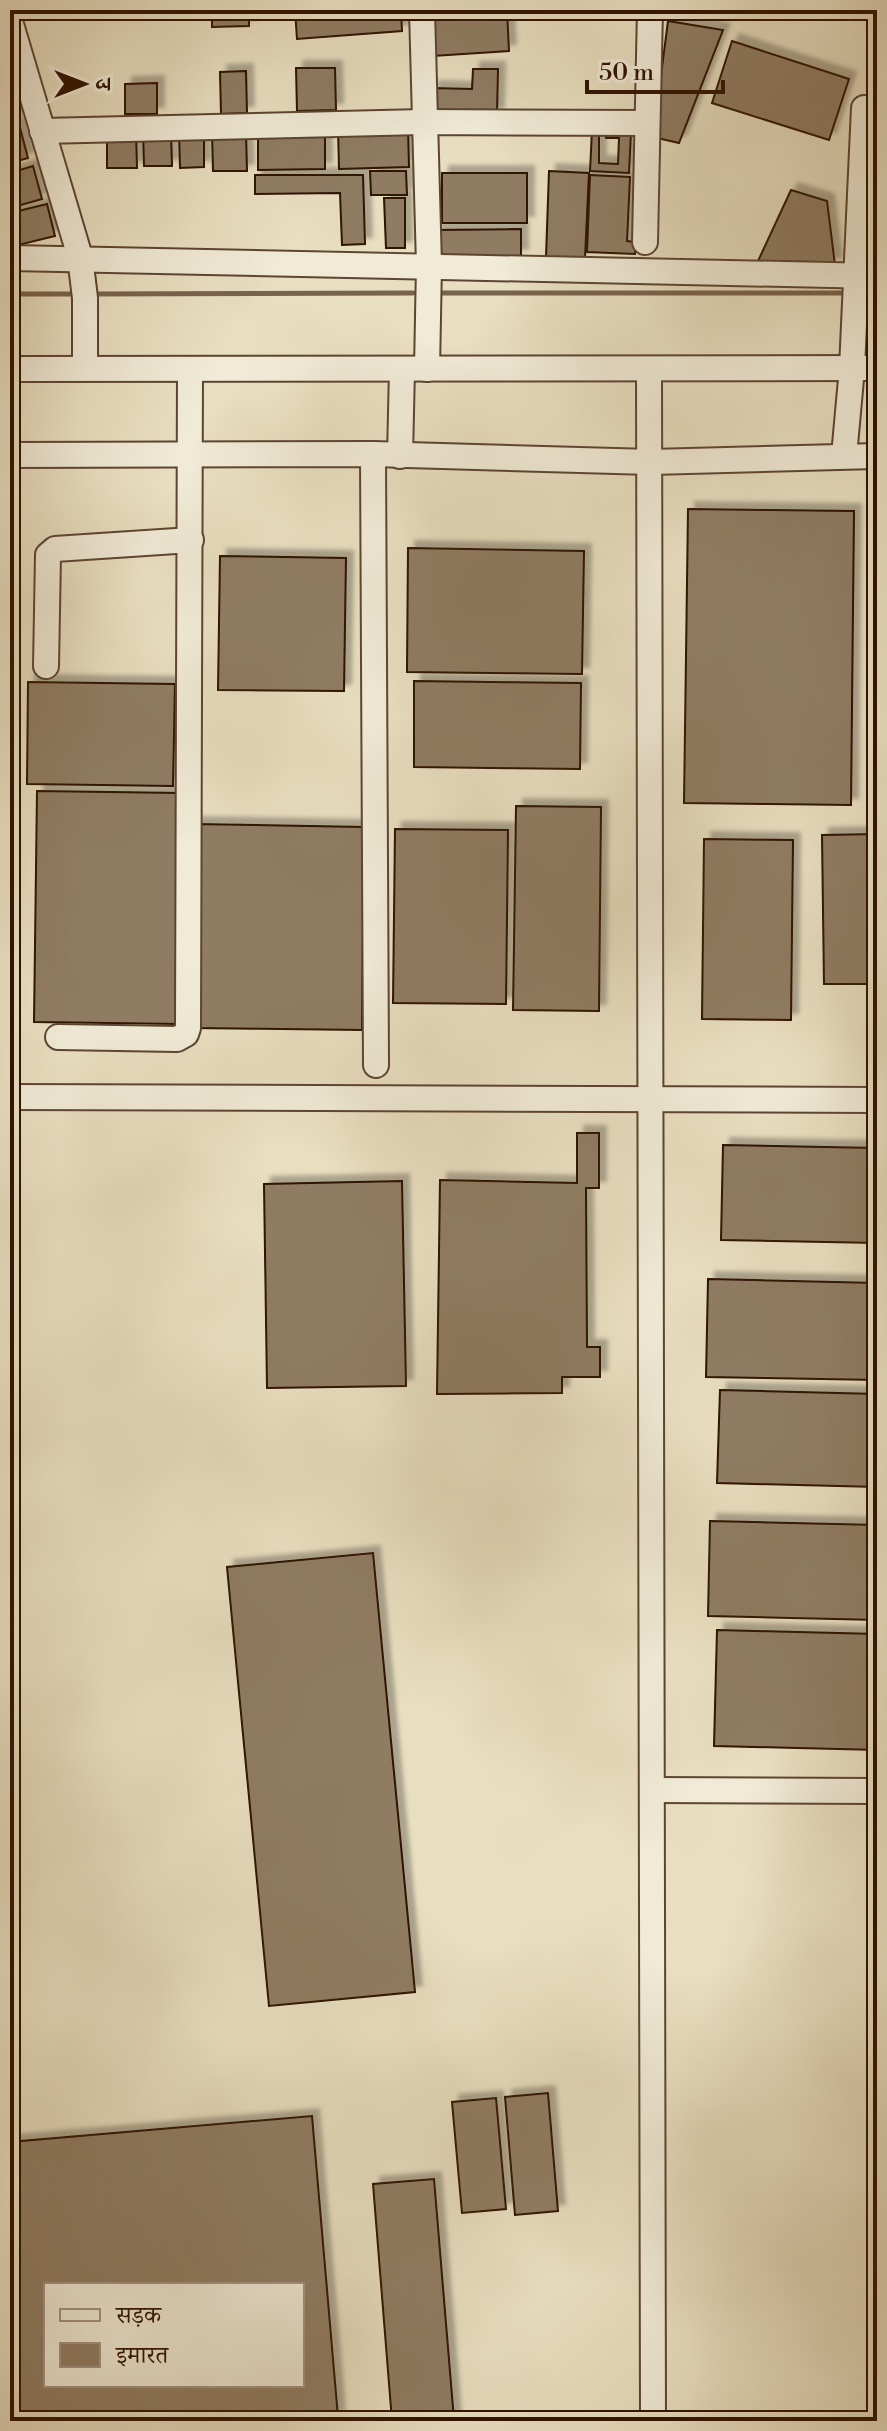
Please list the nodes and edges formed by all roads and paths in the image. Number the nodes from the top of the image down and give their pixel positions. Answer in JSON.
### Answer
{"nodes":[{"id":1,"x":422,"y":10,"type":"edge"},
{"id":2,"x":650,"y":10,"type":"edge"},
{"id":3,"x":10,"y":21,"type":"edge"},
{"id":4,"x":864,"y":108,"type":"dead end"},
{"id":5,"x":423,"y":122,"type":"junction"},
{"id":6,"x":646,"y":123,"type":"junction"},
{"id":7,"x":42,"y":131,"type":"junction"},
{"id":8,"x":645,"y":242,"type":"dead end"},
{"id":9,"x":10,"y":258,"type":"edge"},
{"id":10,"x":429,"y":265,"type":"junction"},
{"id":11,"x":82,"y":279,"type":"junction"},
{"id":12,"x":860,"y":284,"type":"edge"},
{"id":13,"x":85,"y":367,"type":"junction"},
{"id":14,"x":852,"y":368,"type":"junction"},
{"id":15,"x":877,"y":368,"type":"edge"},
{"id":16,"x":10,"y":369,"type":"edge"},
{"id":17,"x":402,"y":369,"type":"junction"},
{"id":18,"x":427,"y":369,"type":"junction"},
{"id":19,"x":649,"y":369,"type":"junction"},
{"id":20,"x":190,"y":370,"type":"junction"},
{"id":21,"x":192,"y":454,"type":"junction"},
{"id":22,"x":373,"y":454,"type":"junction"},
{"id":23,"x":10,"y":455,"type":"edge"},
{"id":24,"x":400,"y":456,"type":"junction"},
{"id":25,"x":844,"y":456,"type":"junction"},
{"id":26,"x":877,"y":456,"type":"edge"},
{"id":27,"x":651,"y":462,"type":"junction"},
{"id":28,"x":191,"y":540,"type":"junction"},
{"id":29,"x":46,"y":666,"type":"dead end"},
{"id":30,"x":58,"y":1037,"type":"dead end"},
{"id":31,"x":376,"y":1065,"type":"dead end"},
{"id":32,"x":10,"y":1097,"type":"edge"},
{"id":33,"x":877,"y":1100,"type":"edge"},
{"id":34,"x":650,"y":1101,"type":"junction"},
{"id":35,"x":654,"y":1790,"type":"junction"},
{"id":36,"x":877,"y":1791,"type":"edge"},
{"id":37,"x":653,"y":2421,"type":"edge"}],
"edges":[{"from":1,"to":5,"type":"street"},
{"from":2,"to":6,"type":"street"},
{"from":3,"to":7,"type":"street"},
{"from":4,"to":12,"type":"street"},
{"from":5,"to":6,"type":"street"},
{"from":5,"to":7,"type":"street"},
{"from":5,"to":10,"type":"street"},
{"from":6,"to":8,"type":"street"},
{"from":7,"to":11,"type":"street"},
{"from":9,"to":11,"type":"street"},
{"from":10,"to":11,"type":"street"},
{"from":10,"to":12,"type":"street"},
{"from":10,"to":18,"type":"street"},
{"from":11,"to":13,"type":"street"},
{"from":12,"to":14,"type":"street"},
{"from":13,"to":16,"type":"street"},
{"from":13,"to":20,"type":"street"},
{"from":14,"to":15,"type":"street"},
{"from":14,"to":19,"type":"street"},
{"from":14,"to":25,"type":"street"},
{"from":17,"to":18,"type":"street"},
{"from":17,"to":20,"type":"street"},
{"from":17,"to":24,"type":"street"},
{"from":18,"to":19,"type":"street"},
{"from":19,"to":27,"type":"street"},
{"from":20,"to":21,"type":"street"},
{"from":21,"to":22,"type":"street"},
{"from":21,"to":23,"type":"street"},
{"from":21,"to":28,"type":"street"},
{"from":22,"to":24,"type":"street"},
{"from":22,"to":31,"type":"street"},
{"from":24,"to":27,"type":"street"},
{"from":25,"to":26,"type":"street"},
{"from":25,"to":27,"type":"street"},
{"from":27,"to":34,"type":"street"},
{"from":28,"to":29,"type":"street"},
{"from":28,"to":30,"type":"street"},
{"from":32,"to":34,"type":"street"},
{"from":33,"to":34,"type":"street"},
{"from":34,"to":35,"type":"street"},
{"from":35,"to":36,"type":"street"},
{"from":35,"to":37,"type":"street"}]}
